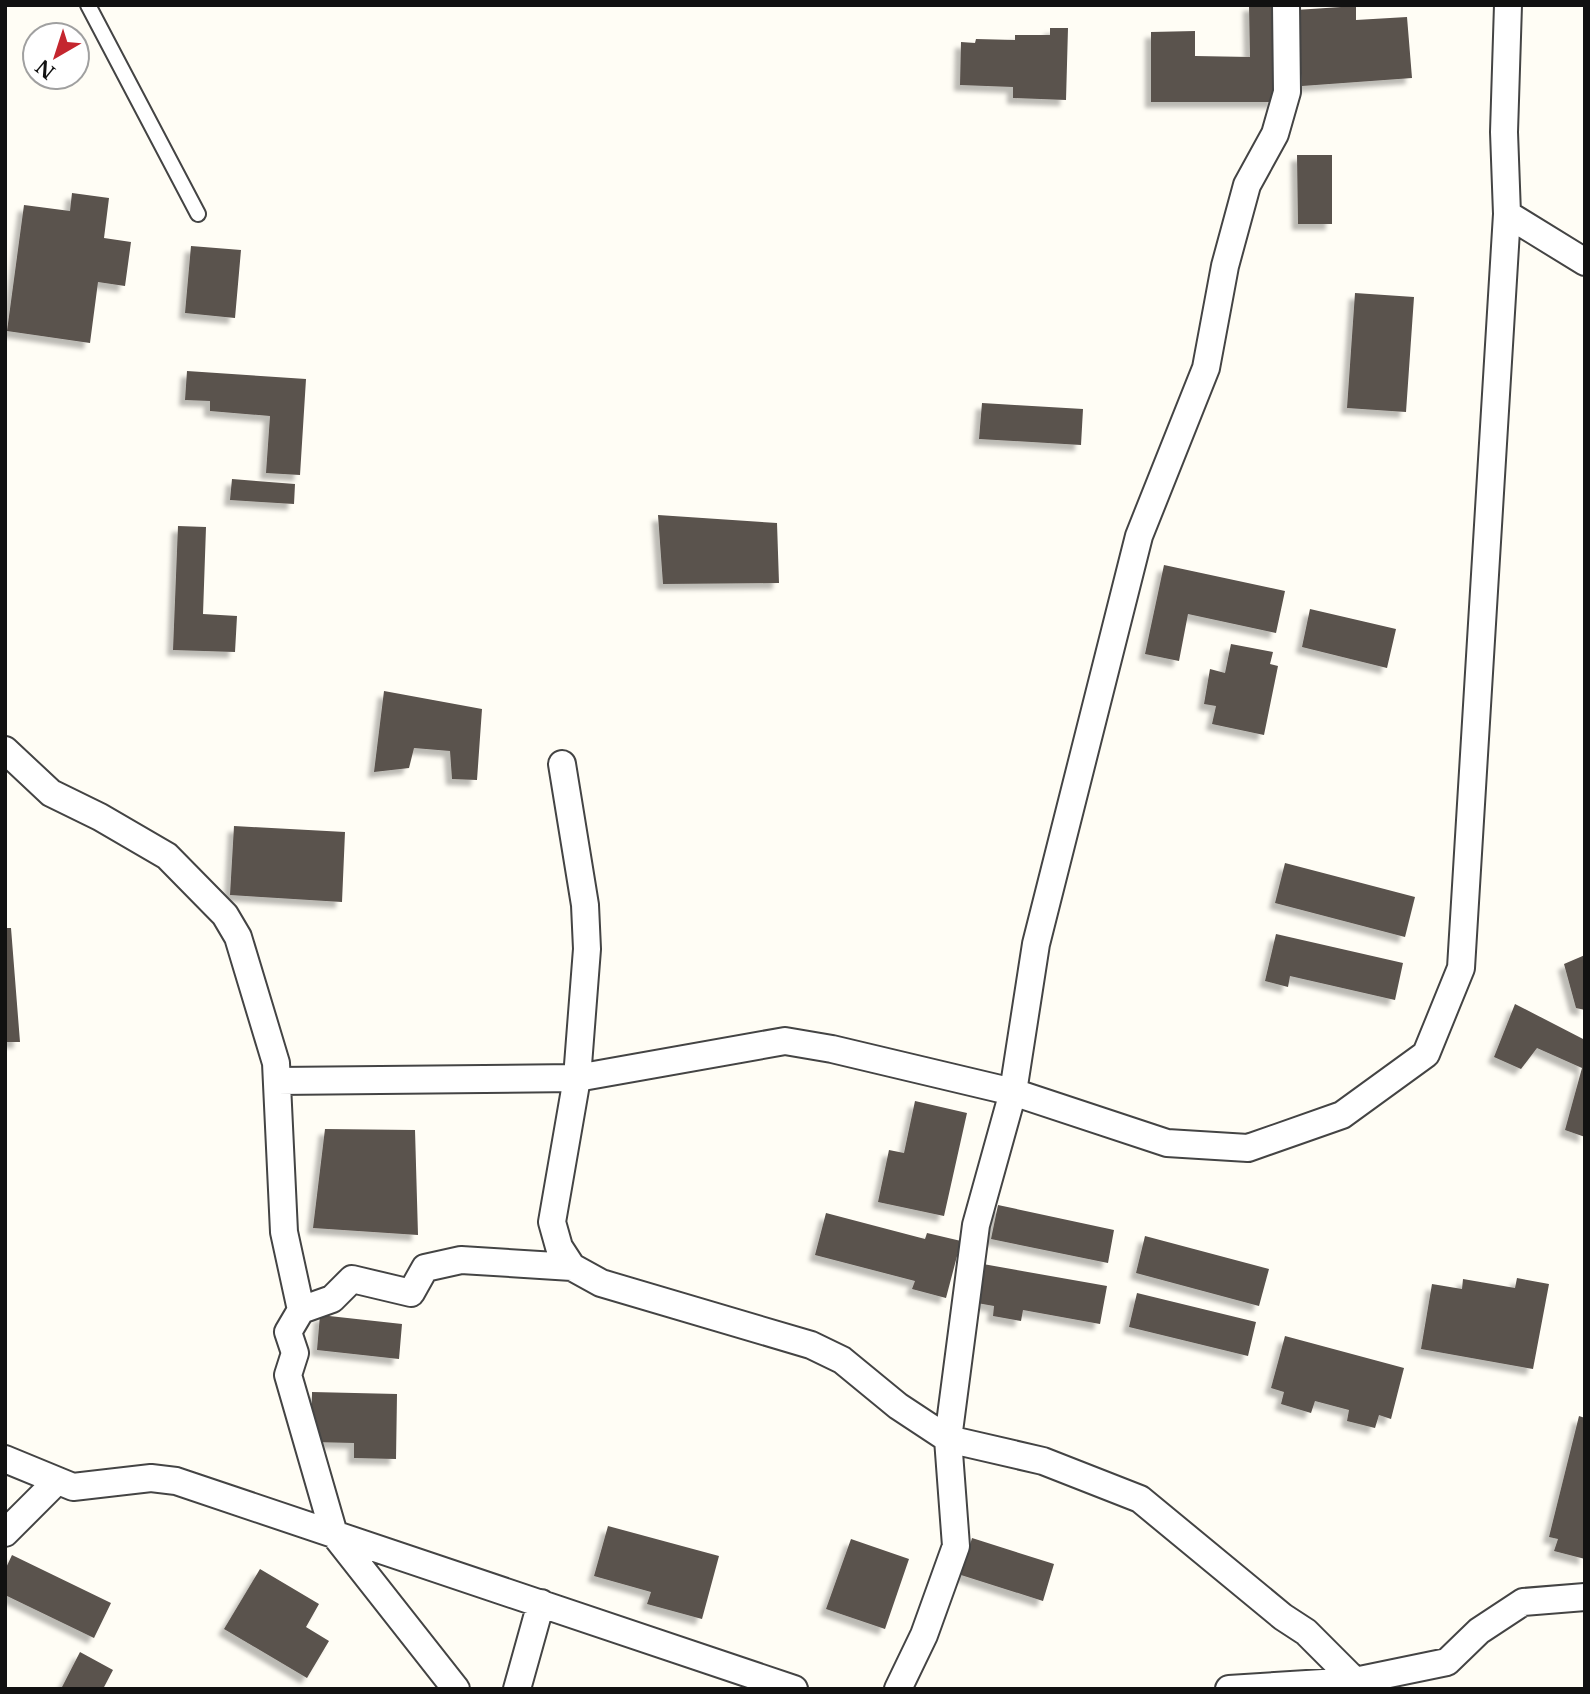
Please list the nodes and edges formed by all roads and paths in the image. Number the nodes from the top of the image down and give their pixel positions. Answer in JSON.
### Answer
{"nodes":[{"id":1,"x":88,"y":5,"type":"edge"},
{"id":2,"x":1286,"y":5,"type":"edge"},
{"id":3,"x":1508,"y":5,"type":"edge"},
{"id":4,"x":198,"y":214,"type":"dead end"},
{"id":5,"x":1507,"y":214,"type":"junction"},
{"id":6,"x":1585,"y":262,"type":"edge"},
{"id":7,"x":5,"y":750,"type":"edge"},
{"id":8,"x":562,"y":764,"type":"dead end"},
{"id":9,"x":577,"y":1078,"type":"junction"},
{"id":10,"x":277,"y":1080,"type":"junction"},
{"id":11,"x":1013,"y":1092,"type":"junction"},
{"id":12,"x":572,"y":1267,"type":"junction"},
{"id":13,"x":301,"y":1310,"type":"junction"},
{"id":14,"x":948,"y":1440,"type":"junction"},
{"id":15,"x":5,"y":1459,"type":"edge"},
{"id":16,"x":56,"y":1482,"type":"junction"},
{"id":17,"x":5,"y":1533,"type":"edge"},
{"id":18,"x":334,"y":1534,"type":"junction"},
{"id":19,"x":1585,"y":1597,"type":"edge"},
{"id":20,"x":541,"y":1603,"type":"junction"},
{"id":21,"x":1359,"y":1685,"type":"edge"},
{"id":22,"x":456,"y":1689,"type":"edge"},
{"id":23,"x":517,"y":1689,"type":"edge"},
{"id":24,"x":794,"y":1689,"type":"edge"},
{"id":25,"x":898,"y":1689,"type":"edge"},
{"id":26,"x":1229,"y":1689,"type":"edge"}],
"edges":[{"from":1,"to":4,"type":"lane"},
{"from":2,"to":11,"type":"street"},
{"from":3,"to":5,"type":"street"},
{"from":5,"to":6,"type":"street"},
{"from":5,"to":11,"type":"street"},
{"from":7,"to":10,"type":"street"},
{"from":8,"to":9,"type":"street"},
{"from":9,"to":10,"type":"street"},
{"from":9,"to":11,"type":"street"},
{"from":9,"to":12,"type":"street"},
{"from":10,"to":13,"type":"street"},
{"from":11,"to":14,"type":"street"},
{"from":12,"to":13,"type":"street"},
{"from":12,"to":14,"type":"street"},
{"from":13,"to":18,"type":"street"},
{"from":14,"to":21,"type":"street"},
{"from":14,"to":25,"type":"street"},
{"from":15,"to":16,"type":"street"},
{"from":16,"to":17,"type":"street"},
{"from":16,"to":18,"type":"street"},
{"from":18,"to":20,"type":"street"},
{"from":18,"to":22,"type":"street"},
{"from":19,"to":21,"type":"street"},
{"from":20,"to":23,"type":"street"},
{"from":20,"to":24,"type":"street"},
{"from":21,"to":26,"type":"street"}]}
